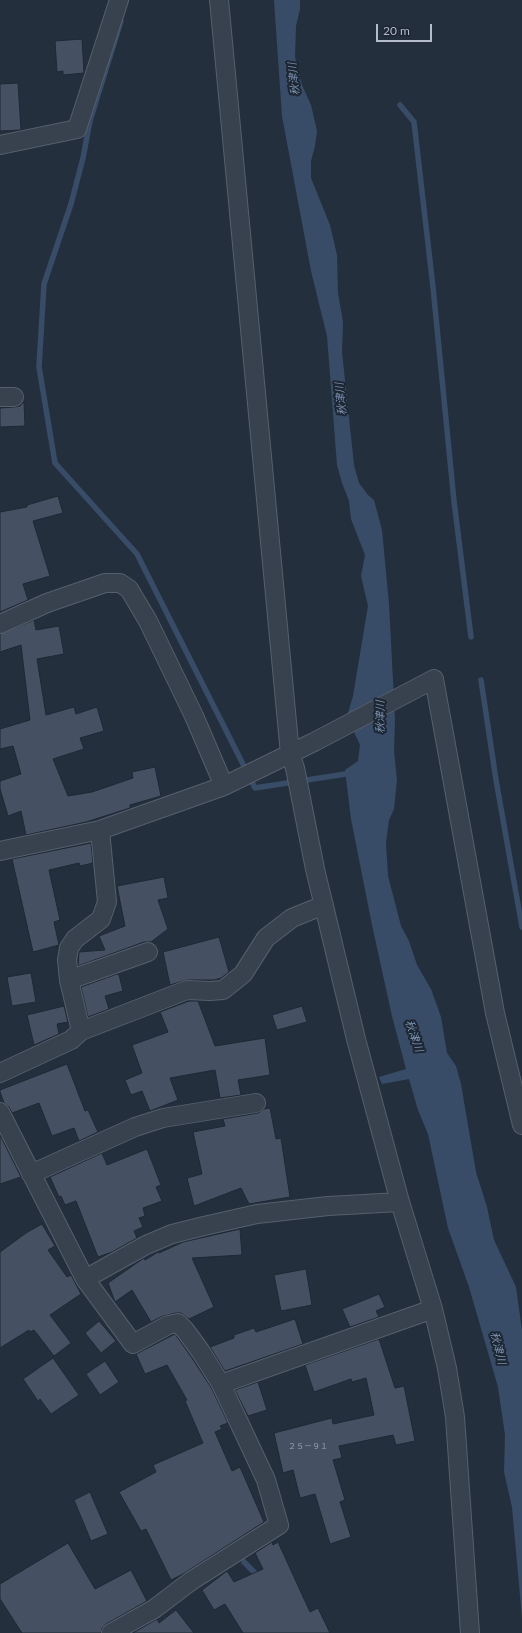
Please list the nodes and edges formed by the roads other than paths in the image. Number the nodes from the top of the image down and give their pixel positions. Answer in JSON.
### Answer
{"nodes":[{"id":1,"x":119,"y":0,"type":"edge"},
{"id":2,"x":219,"y":0,"type":"edge"},
{"id":3,"x":0,"y":145,"type":"edge"},
{"id":4,"x":0,"y":624,"type":"edge"},
{"id":5,"x":293,"y":761,"type":"junction"},
{"id":6,"x":229,"y":784,"type":"junction"},
{"id":7,"x":100,"y":830,"type":"junction"},
{"id":8,"x":0,"y":851,"type":"edge"},
{"id":9,"x":324,"y":905,"type":"junction"},
{"id":10,"x":148,"y":952,"type":"dead end"},
{"id":11,"x":69,"y":980,"type":"junction"},
{"id":12,"x":81,"y":1031,"type":"junction"},
{"id":13,"x":0,"y":1074,"type":"edge"},
{"id":14,"x":256,"y":1102,"type":"dead end"},
{"id":15,"x":0,"y":1112,"type":"edge"},
{"id":16,"x":522,"y":1125,"type":"edge"},
{"id":17,"x":31,"y":1174,"type":"junction"},
{"id":18,"x":400,"y":1202,"type":"junction"},
{"id":19,"x":85,"y":1279,"type":"junction"},
{"id":20,"x":433,"y":1309,"type":"junction"},
{"id":21,"x":221,"y":1384,"type":"junction"},
{"id":22,"x":111,"y":1633,"type":"edge"},
{"id":23,"x":470,"y":1633,"type":"edge"}],
"edges":[{"from":1,"to":3,"type":"street"},
{"from":2,"to":5,"type":"street"},
{"from":4,"to":6,"type":"street"},
{"from":5,"to":6,"type":"street"},
{"from":5,"to":9,"type":"street"},
{"from":5,"to":16,"type":"street"},
{"from":6,"to":7,"type":"street"},
{"from":7,"to":8,"type":"street"},
{"from":7,"to":11,"type":"street"},
{"from":9,"to":12,"type":"street"},
{"from":9,"to":18,"type":"street"},
{"from":10,"to":11,"type":"street"},
{"from":11,"to":12,"type":"street"},
{"from":12,"to":13,"type":"street"},
{"from":14,"to":17,"type":"street"},
{"from":15,"to":17,"type":"street"},
{"from":17,"to":19,"type":"street"},
{"from":18,"to":19,"type":"street"},
{"from":18,"to":20,"type":"street"},
{"from":19,"to":21,"type":"street"},
{"from":20,"to":21,"type":"street"},
{"from":20,"to":23,"type":"street"},
{"from":21,"to":22,"type":"street"}]}
